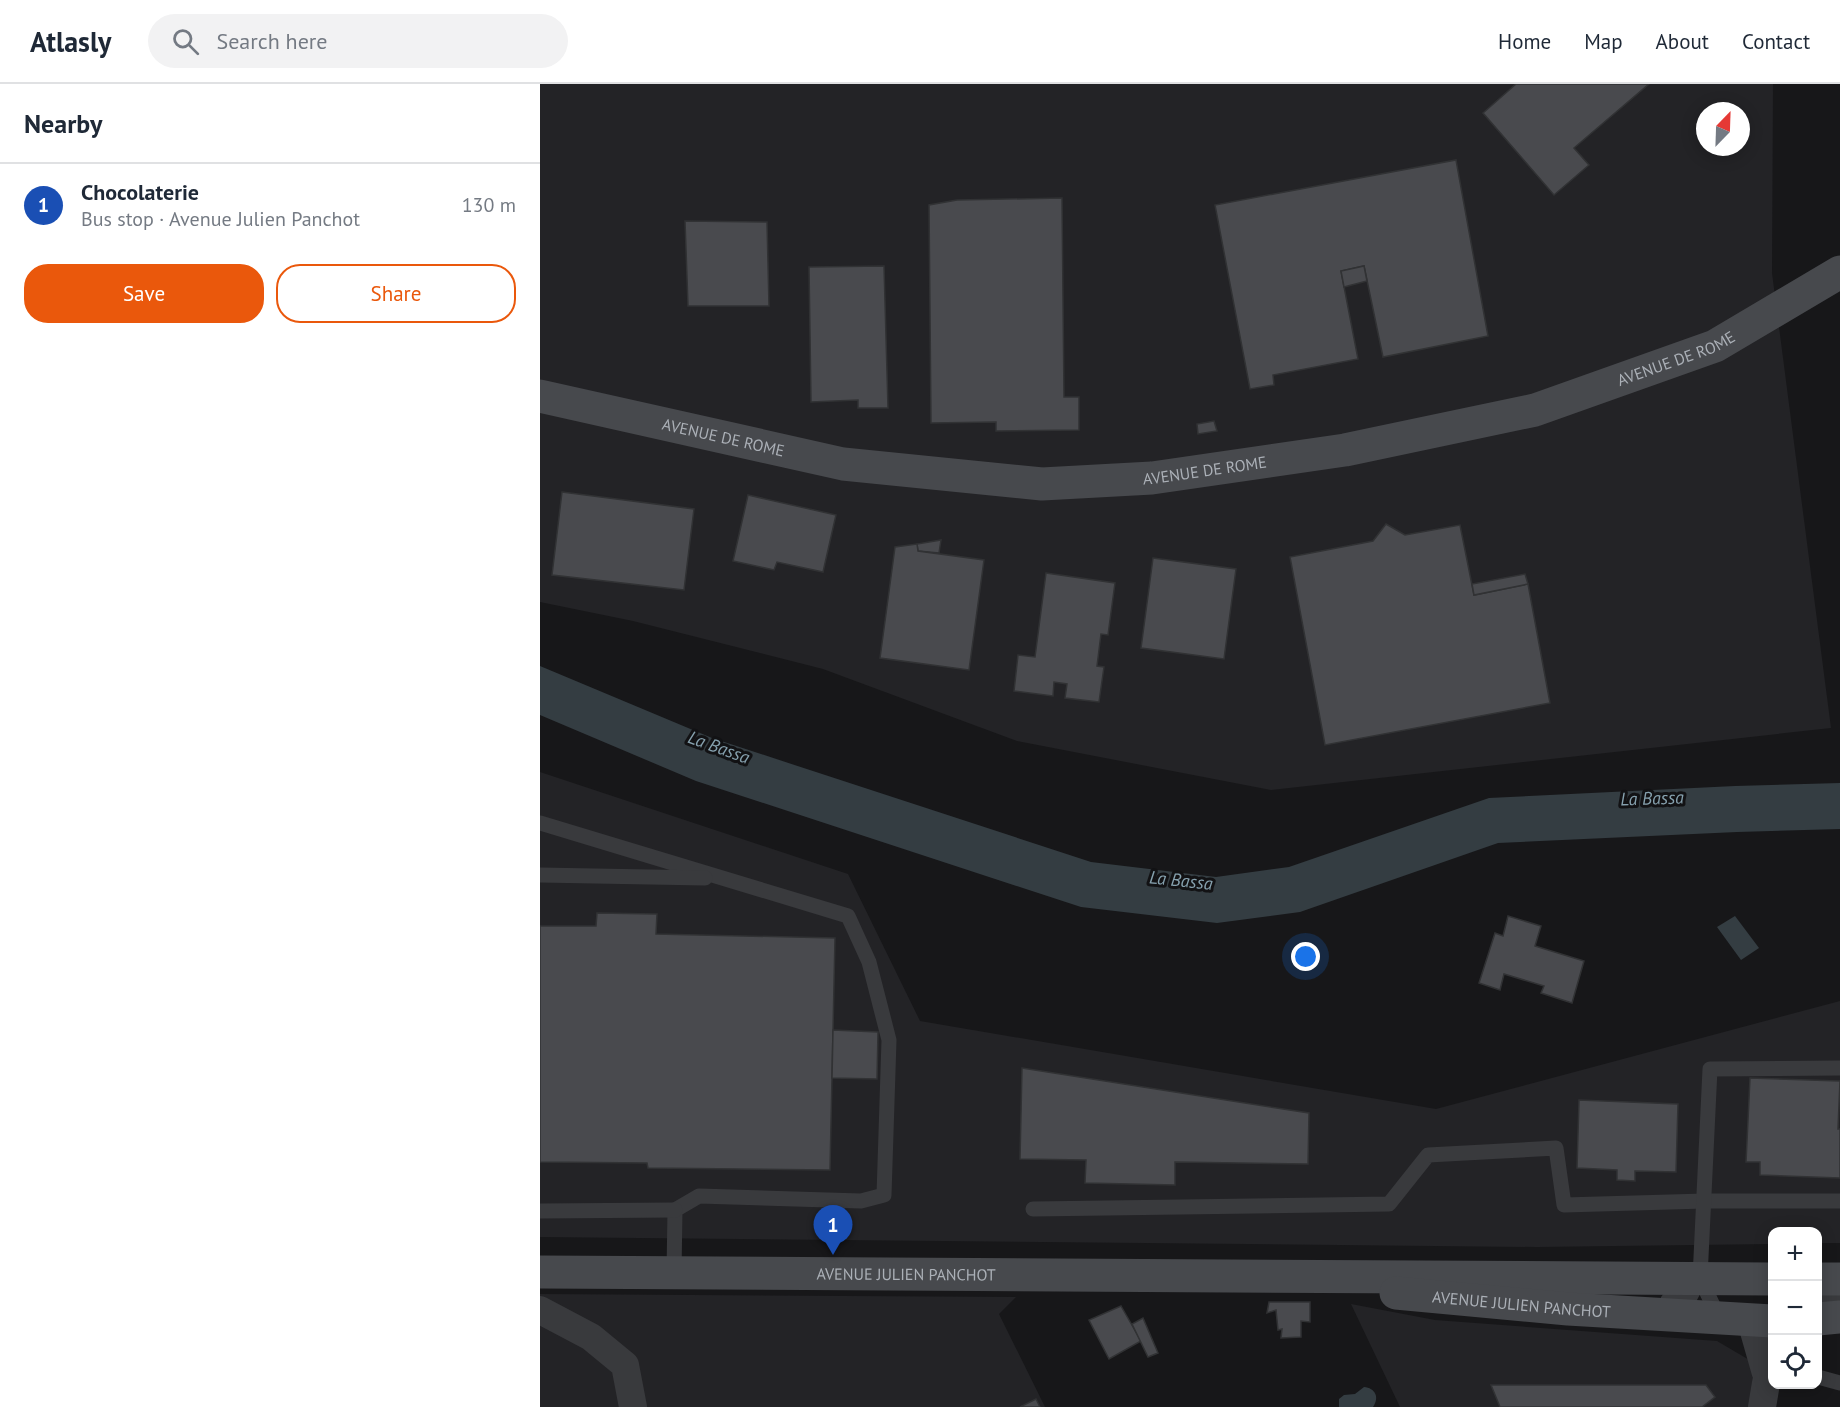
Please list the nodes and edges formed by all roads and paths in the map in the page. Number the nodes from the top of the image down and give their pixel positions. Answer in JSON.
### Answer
{"nodes":[{"id":1,"x":1840,"y":272,"type":"edge"},
{"id":2,"x":540,"y":396,"type":"edge"},
{"id":3,"x":540,"y":823,"type":"edge"},
{"id":4,"x":540,"y":875,"type":"edge"},
{"id":5,"x":726,"y":879,"type":"junction"},
{"id":6,"x":1840,"y":1068,"type":"edge"},
{"id":7,"x":1705,"y":1201,"type":"junction"},
{"id":8,"x":1840,"y":1202,"type":"edge"},
{"id":9,"x":1033,"y":1209,"type":"dead end"},
{"id":10,"x":675,"y":1210,"type":"junction"},
{"id":11,"x":540,"y":1211,"type":"edge"},
{"id":12,"x":540,"y":1272,"type":"edge"},
{"id":13,"x":674,"y":1273,"type":"junction"},
{"id":14,"x":1272,"y":1277,"type":"junction"},
{"id":15,"x":1700,"y":1278,"type":"junction"},
{"id":16,"x":1758,"y":1279,"type":"edge"},
{"id":17,"x":1822,"y":1279,"type":"edge"},
{"id":18,"x":1840,"y":1280,"type":"edge"},
{"id":19,"x":1568,"y":1309,"type":"junction"},
{"id":20,"x":540,"y":1310,"type":"edge"},
{"id":21,"x":1719,"y":1319,"type":"junction"},
{"id":22,"x":1764,"y":1331,"type":"edge"},
{"id":23,"x":1822,"y":1378,"type":"edge"},
{"id":24,"x":1840,"y":1383,"type":"edge"},
{"id":25,"x":1778,"y":1389,"type":"edge"},
{"id":26,"x":633,"y":1407,"type":"edge"},
{"id":27,"x":1762,"y":1407,"type":"edge"}],
"edges":[{"from":1,"to":2,"type":"main road","name":"AVENUE DE ROME"},
{"from":3,"to":5,"type":"lane"},
{"from":4,"to":5,"type":"lane"},
{"from":5,"to":10,"type":"lane"},
{"from":6,"to":7,"type":"lane"},
{"from":7,"to":8,"type":"lane"},
{"from":7,"to":9,"type":"lane"},
{"from":7,"to":15,"type":"lane"},
{"from":10,"to":11,"type":"lane"},
{"from":10,"to":13,"type":"lane"},
{"from":12,"to":13,"type":"main road","name":"AVENUE JULIEN PANCHOT"},
{"from":13,"to":14,"type":"main road","name":"AVENUE JULIEN PANCHOT"},
{"from":14,"to":15,"type":"main road","name":"AVENUE JULIEN PANCHOT"},
{"from":14,"to":19,"type":"main road","name":"AVENUE JULIEN PANCHOT"},
{"from":15,"to":16,"type":"main road","name":"AVENUE JULIEN PANCHOT"},
{"from":15,"to":19,"type":"lane"},
{"from":15,"to":21,"type":"lane"},
{"from":17,"to":18,"type":"main road"},
{"from":19,"to":21,"type":"main road","name":"AVENUE JULIEN PANCHOT"},
{"from":20,"to":26,"type":"street"},
{"from":21,"to":22,"type":"main road","name":"AVENUE JULIEN PANCHOT"},
{"from":22,"to":27,"type":"street"},
{"from":23,"to":24,"type":"lane"},
{"from":25,"to":27,"type":"street"}]}
